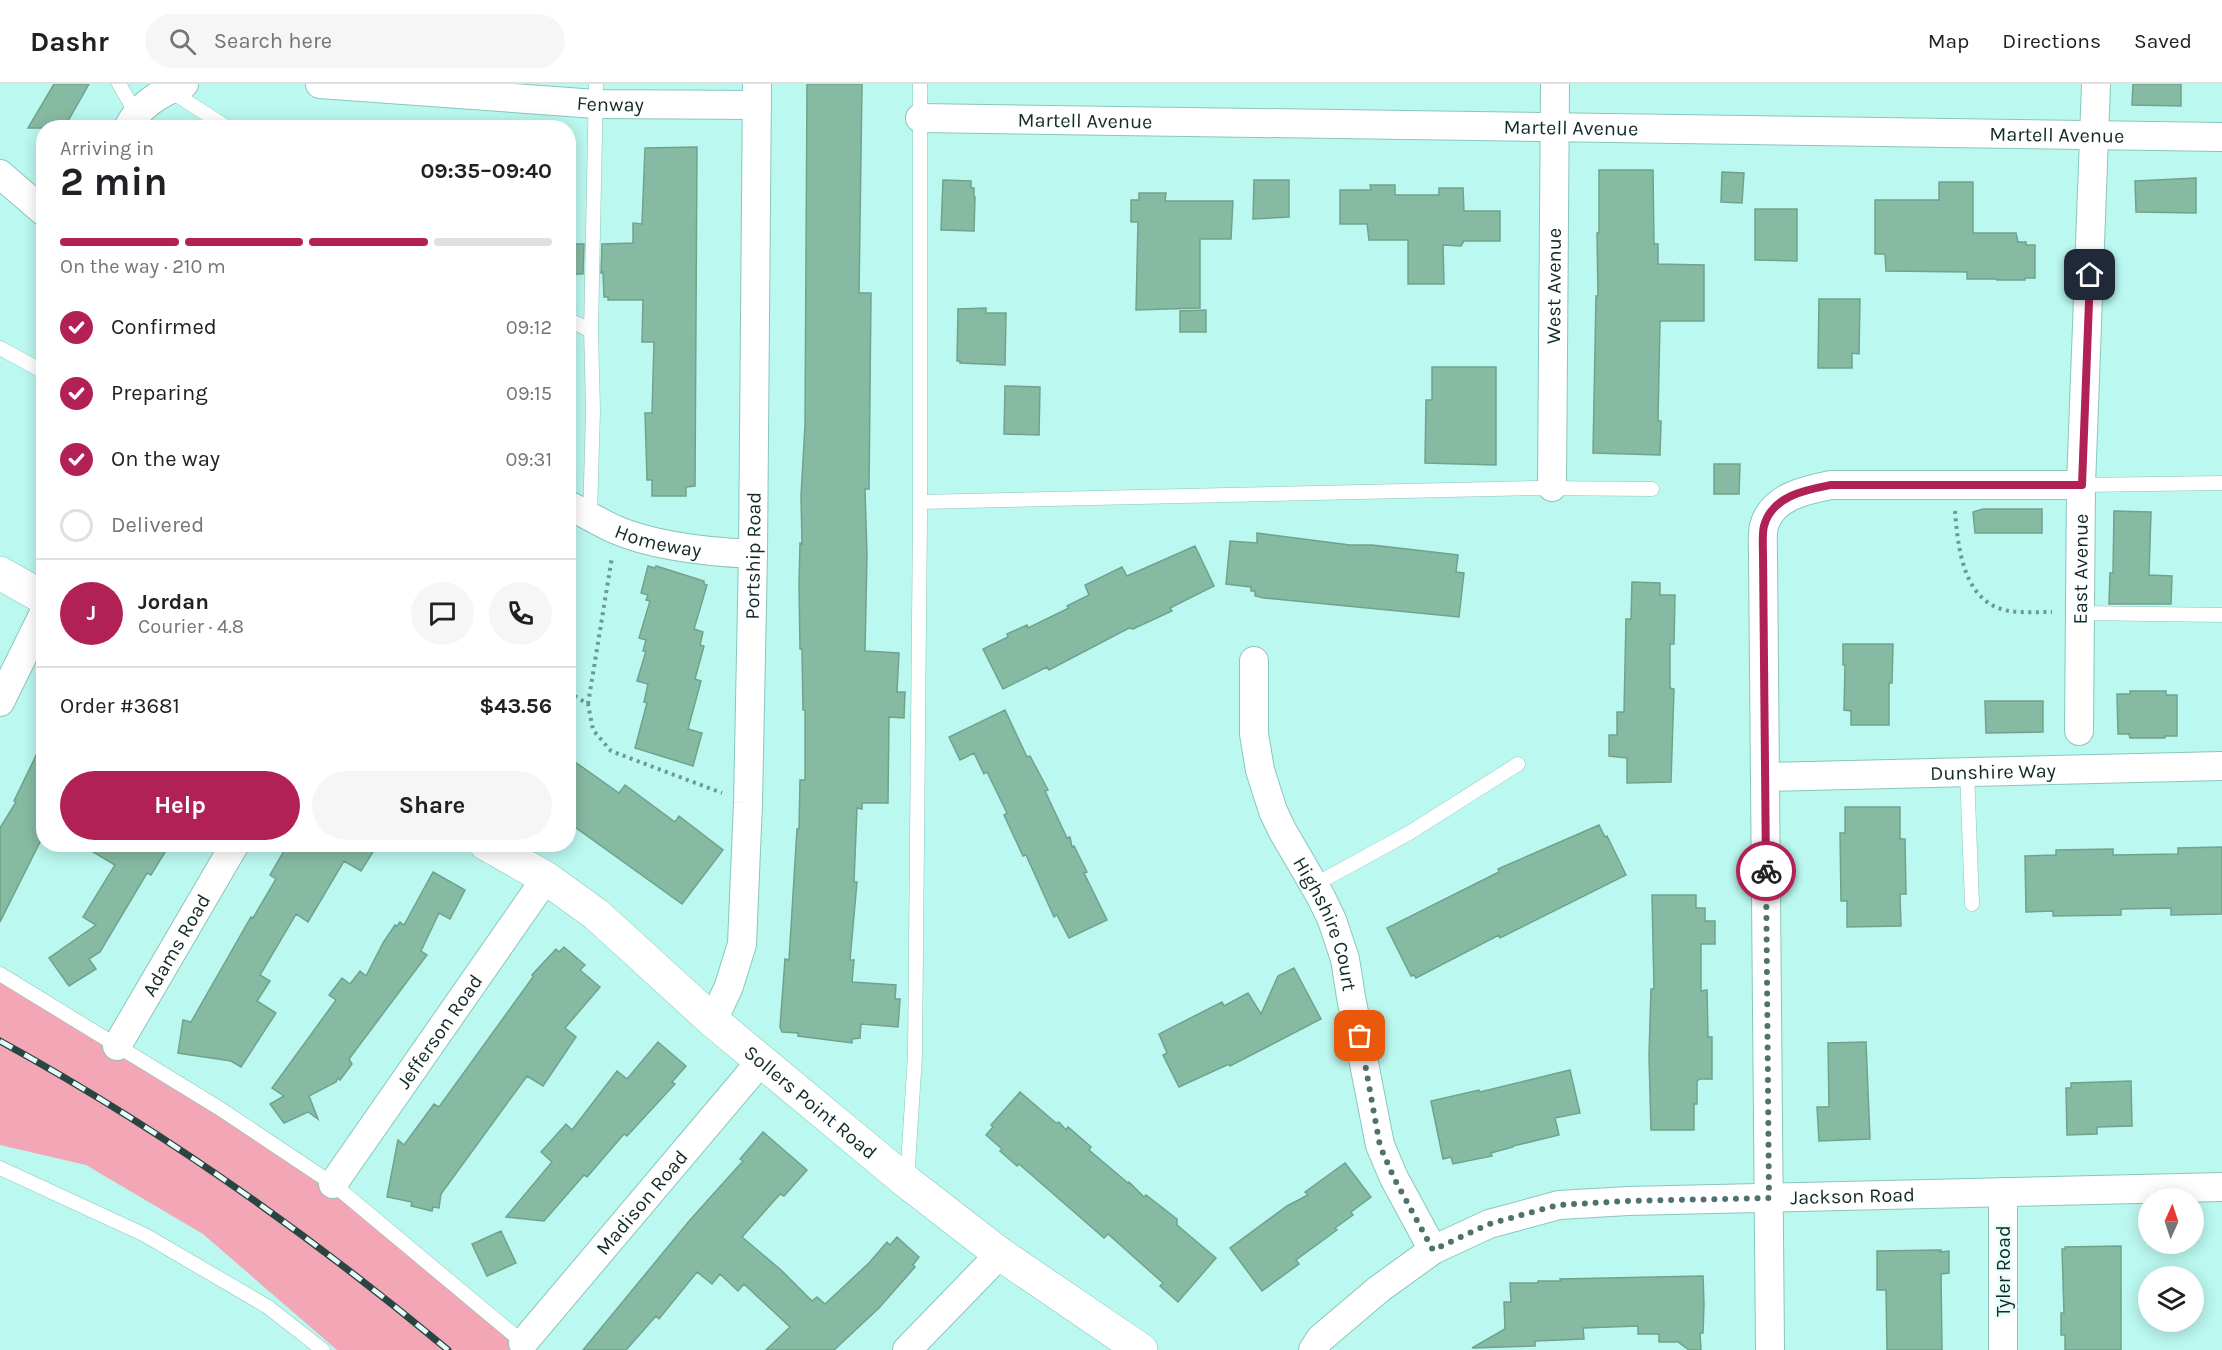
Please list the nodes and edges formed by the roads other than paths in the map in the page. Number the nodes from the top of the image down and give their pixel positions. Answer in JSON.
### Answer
{"nodes":[{"id":1,"x":119,"y":84,"type":"edge"},
{"id":2,"x":320,"y":84,"type":"edge"},
{"id":3,"x":920,"y":84,"type":"edge"},
{"id":4,"x":1555,"y":84,"type":"edge"},
{"id":5,"x":2096,"y":84,"type":"edge"},
{"id":6,"x":176,"y":87,"type":"edge"},
{"id":7,"x":596,"y":94,"type":"edge"},
{"id":8,"x":757,"y":94,"type":"edge"},
{"id":9,"x":920,"y":118,"type":"junction"},
{"id":10,"x":132,"y":120,"type":"edge"},
{"id":11,"x":218,"y":120,"type":"edge"},
{"id":12,"x":1555,"y":126,"type":"junction"},
{"id":13,"x":2095,"y":134,"type":"junction"},
{"id":14,"x":2222,"y":137,"type":"edge"},
{"id":15,"x":0,"y":174,"type":"edge"},
{"id":16,"x":36,"y":206,"type":"edge"},
{"id":17,"x":576,"y":323,"type":"edge"},
{"id":18,"x":591,"y":331,"type":"junction"},
{"id":19,"x":0,"y":348,"type":"edge"},
{"id":20,"x":36,"y":368,"type":"edge"},
{"id":21,"x":2222,"y":483,"type":"edge"},
{"id":22,"x":2082,"y":485,"type":"junction"},
{"id":23,"x":1552,"y":487,"type":"junction"},
{"id":24,"x":1652,"y":489,"type":"dead end"},
{"id":25,"x":920,"y":502,"type":"junction"},
{"id":26,"x":579,"y":511,"type":"edge"},
{"id":27,"x":753,"y":554,"type":"junction"},
{"id":28,"x":0,"y":573,"type":"edge"},
{"id":29,"x":36,"y":593,"type":"edge"},
{"id":30,"x":2080,"y":613,"type":"junction"},
{"id":31,"x":2222,"y":615,"type":"edge"},
{"id":32,"x":36,"y":629,"type":"edge"},
{"id":33,"x":1254,"y":662,"type":"dead end"},
{"id":34,"x":0,"y":702,"type":"edge"},
{"id":35,"x":2079,"y":730,"type":"dead end"},
{"id":36,"x":1518,"y":764,"type":"dead end"},
{"id":37,"x":2222,"y":766,"type":"edge"},
{"id":38,"x":1967,"y":772,"type":"junction"},
{"id":39,"x":1765,"y":777,"type":"junction"},
{"id":40,"x":230,"y":852,"type":"edge"},
{"id":41,"x":500,"y":852,"type":"edge"},
{"id":42,"x":546,"y":878,"type":"junction"},
{"id":43,"x":1314,"y":885,"type":"junction"},
{"id":44,"x":1972,"y":904,"type":"dead end"},
{"id":45,"x":0,"y":974,"type":"edge"},
{"id":46,"x":713,"y":1021,"type":"junction"},
{"id":47,"x":117,"y":1046,"type":"junction"},
{"id":48,"x":761,"y":1061,"type":"junction"},
{"id":49,"x":0,"y":1168,"type":"edge"},
{"id":50,"x":907,"y":1182,"type":"junction"},
{"id":51,"x":333,"y":1184,"type":"junction"},
{"id":52,"x":2222,"y":1187,"type":"edge"},
{"id":53,"x":2003,"y":1192,"type":"junction"},
{"id":54,"x":1769,"y":1198,"type":"junction"},
{"id":55,"x":1433,"y":1250,"type":"junction"},
{"id":56,"x":1000,"y":1254,"type":"junction"},
{"id":57,"x":528,"y":1346,"type":"edge"},
{"id":58,"x":322,"y":1350,"type":"edge"},
{"id":59,"x":907,"y":1350,"type":"edge"},
{"id":60,"x":1141,"y":1350,"type":"edge"},
{"id":61,"x":1313,"y":1350,"type":"edge"},
{"id":62,"x":1770,"y":1350,"type":"edge"},
{"id":63,"x":2003,"y":1350,"type":"edge"}],
"edges":[{"from":1,"to":10,"type":"lane"},
{"from":2,"to":7,"type":"street","name":"Fenway"},
{"from":3,"to":9,"type":"lane"},
{"from":4,"to":12,"type":"street","name":"West Avenue"},
{"from":5,"to":13,"type":"street","name":"East Avenue"},
{"from":6,"to":10,"type":"street"},
{"from":6,"to":11,"type":"lane"},
{"from":7,"to":8,"type":"street","name":"Fenway"},
{"from":7,"to":18,"type":"lane"},
{"from":8,"to":27,"type":"street","name":"Portship Road"},
{"from":9,"to":12,"type":"street","name":"Martell Avenue"},
{"from":9,"to":25,"type":"lane"},
{"from":12,"to":13,"type":"street","name":"Martell Avenue"},
{"from":12,"to":23,"type":"street","name":"West Avenue"},
{"from":13,"to":14,"type":"street","name":"Martell Avenue"},
{"from":13,"to":22,"type":"street","name":"East Avenue"},
{"from":15,"to":16,"type":"street"},
{"from":17,"to":18,"type":"lane"},
{"from":18,"to":26,"type":"lane"},
{"from":19,"to":20,"type":"lane"},
{"from":21,"to":22,"type":"lane"},
{"from":22,"to":30,"type":"street","name":"East Avenue"},
{"from":22,"to":39,"type":"street"},
{"from":23,"to":24,"type":"lane"},
{"from":23,"to":25,"type":"lane"},
{"from":25,"to":50,"type":"lane"},
{"from":26,"to":27,"type":"street","name":"Homeway"},
{"from":27,"to":46,"type":"street","name":"Portship Road"},
{"from":28,"to":29,"type":"street"},
{"from":30,"to":31,"type":"lane"},
{"from":30,"to":35,"type":"street","name":"East Avenue"},
{"from":32,"to":34,"type":"street"},
{"from":33,"to":43,"type":"street","name":"Highshire Court"},
{"from":36,"to":43,"type":"lane"},
{"from":37,"to":38,"type":"street","name":"Dunshire Way"},
{"from":38,"to":39,"type":"street","name":"Dunshire Way"},
{"from":38,"to":44,"type":"lane"},
{"from":39,"to":54,"type":"street"},
{"from":40,"to":47,"type":"street","name":"Adams Road"},
{"from":41,"to":42,"type":"street","name":"Sollers Point Road"},
{"from":42,"to":46,"type":"street","name":"Sollers Point Road"},
{"from":42,"to":51,"type":"street","name":"Jefferson Road"},
{"from":43,"to":55,"type":"street","name":"Highshire Court"},
{"from":45,"to":47,"type":"lane"},
{"from":46,"to":48,"type":"street","name":"Sollers Point Road"},
{"from":47,"to":51,"type":"lane"},
{"from":48,"to":50,"type":"street","name":"Sollers Point Road"},
{"from":48,"to":57,"type":"street","name":"Madison Road"},
{"from":49,"to":58,"type":"lane"},
{"from":50,"to":56,"type":"street","name":"Sollers Point Road"},
{"from":51,"to":57,"type":"lane"},
{"from":52,"to":53,"type":"street","name":"Jackson Road"},
{"from":53,"to":54,"type":"street","name":"Jackson Road"},
{"from":53,"to":63,"type":"street","name":"Tyler Road"},
{"from":54,"to":55,"type":"street","name":"Jackson Road"},
{"from":54,"to":62,"type":"street"},
{"from":55,"to":61,"type":"street","name":"Jackson Road"},
{"from":56,"to":59,"type":"street"},
{"from":56,"to":60,"type":"street","name":"Sollers Point Road"}]}
